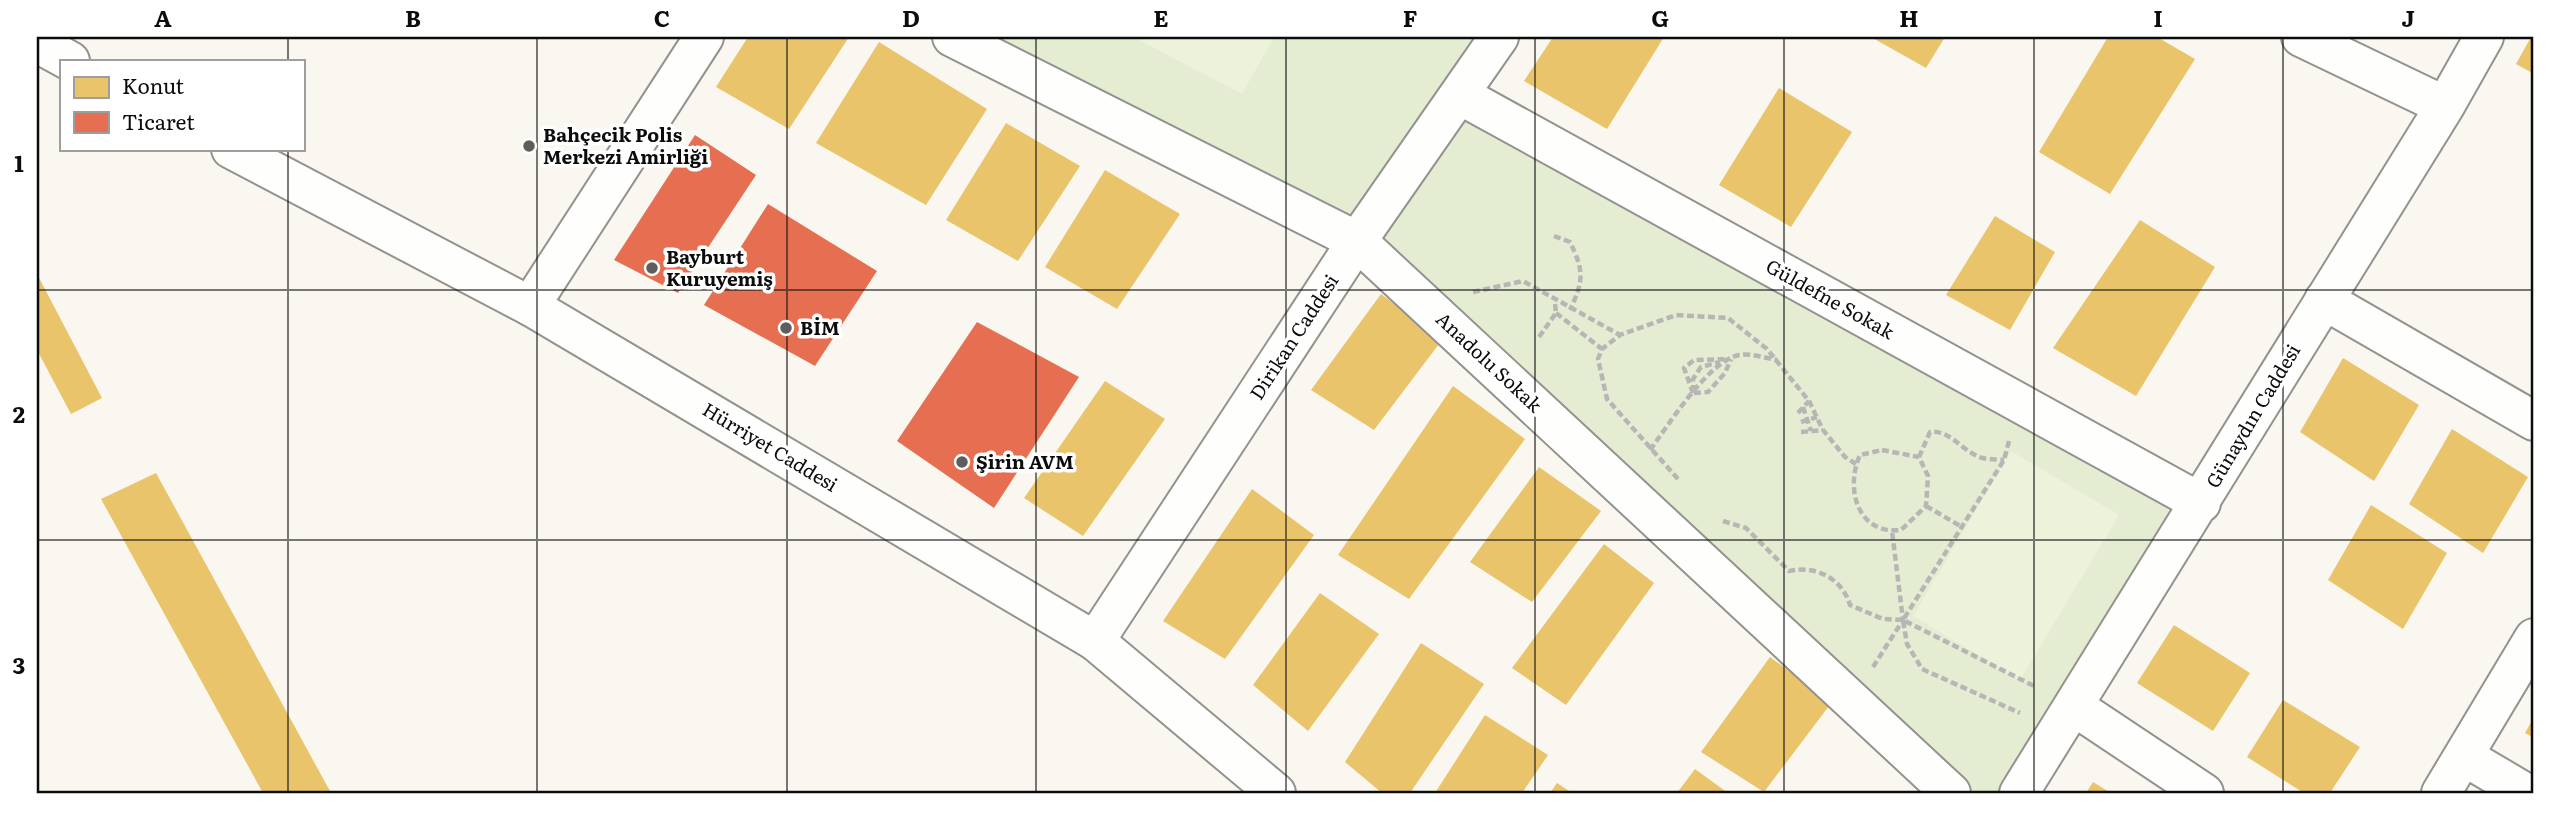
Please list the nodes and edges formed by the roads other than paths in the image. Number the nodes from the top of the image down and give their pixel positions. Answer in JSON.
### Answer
{"nodes":[{"id":1,"x":704,"y":37,"type":"edge"},
{"id":2,"x":952,"y":37,"type":"edge"},
{"id":3,"x":1499,"y":37,"type":"edge"},
{"id":4,"x":2301,"y":37,"type":"edge"},
{"id":5,"x":2484,"y":37,"type":"edge"},
{"id":6,"x":37,"y":43,"type":"edge"},
{"id":7,"x":68,"y":60,"type":"edge"},
{"id":8,"x":1460,"y":95,"type":"junction"},
{"id":9,"x":2445,"y":106,"type":"junction"},
{"id":10,"x":233,"y":150,"type":"edge"},
{"id":11,"x":1357,"y":241,"type":"junction"},
{"id":12,"x":2324,"y":300,"type":"junction"},
{"id":13,"x":530,"y":306,"type":"junction"},
{"id":14,"x":2534,"y":421,"type":"edge"},
{"id":15,"x":2200,"y":503,"type":"junction"},
{"id":16,"x":2534,"y":638,"type":"edge"},
{"id":17,"x":1095,"y":641,"type":"junction"},
{"id":18,"x":2067,"y":719,"type":"junction"},
{"id":19,"x":2465,"y":757,"type":"junction"},
{"id":20,"x":1276,"y":793,"type":"edge"},
{"id":21,"x":1951,"y":793,"type":"edge"},
{"id":22,"x":2019,"y":793,"type":"edge"},
{"id":23,"x":2204,"y":793,"type":"edge"},
{"id":24,"x":2441,"y":793,"type":"edge"},
{"id":25,"x":2526,"y":793,"type":"edge"}],
"edges":[{"from":1,"to":13,"type":"street"},
{"from":2,"to":11,"type":"street","name":"Anadolu Sokak"},
{"from":3,"to":8,"type":"street","name":"Dirikan Caddesi"},
{"from":4,"to":9,"type":"street"},
{"from":5,"to":9,"type":"street","name":"Günaydın Caddesi"},
{"from":6,"to":7,"type":"street"},
{"from":8,"to":11,"type":"street","name":"Dirikan Caddesi"},
{"from":8,"to":15,"type":"street","name":"Güldefne Sokak"},
{"from":9,"to":12,"type":"street","name":"Günaydın Caddesi"},
{"from":10,"to":13,"type":"street","name":"Hürriyet Caddesi"},
{"from":11,"to":17,"type":"street","name":"Dirikan Caddesi"},
{"from":11,"to":21,"type":"street","name":"Anadolu Sokak"},
{"from":12,"to":14,"type":"street"},
{"from":12,"to":15,"type":"street","name":"Günaydın Caddesi"},
{"from":13,"to":17,"type":"street","name":"Hürriyet Caddesi"},
{"from":15,"to":18,"type":"street","name":"Günaydın Caddesi"},
{"from":16,"to":19,"type":"street"},
{"from":17,"to":20,"type":"street","name":"Hürriyet Caddesi"},
{"from":18,"to":22,"type":"street","name":"Günaydın Caddesi"},
{"from":18,"to":23,"type":"street"},
{"from":19,"to":24,"type":"street"},
{"from":19,"to":25,"type":"street"}]}
